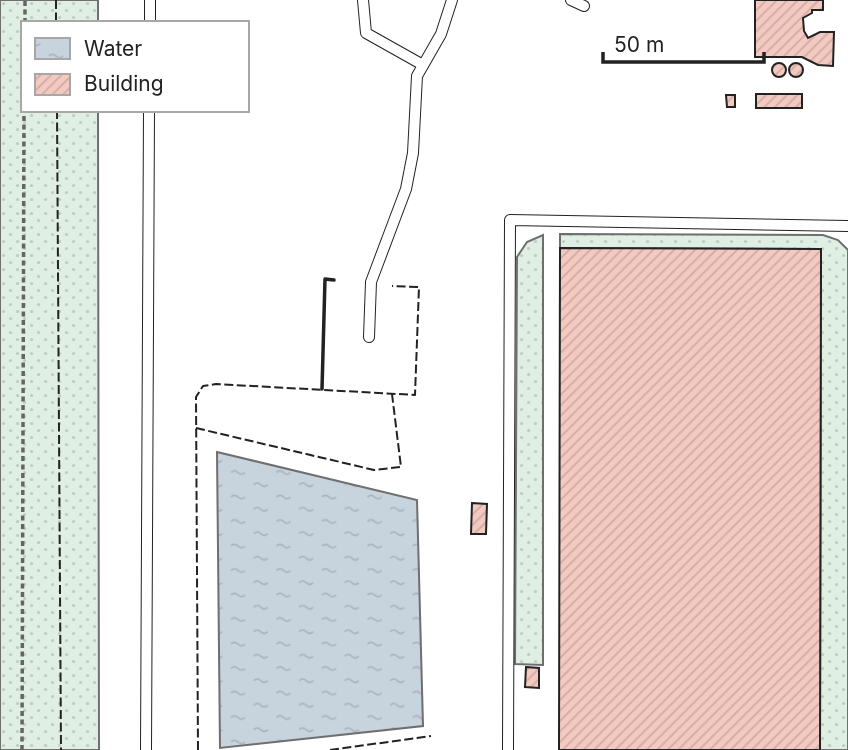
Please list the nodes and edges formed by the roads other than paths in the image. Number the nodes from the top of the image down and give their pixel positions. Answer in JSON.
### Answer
{"nodes":[{"id":1,"x":150,"y":0,"type":"edge"},
{"id":2,"x":363,"y":0,"type":"edge"},
{"id":3,"x":452,"y":0,"type":"edge"},
{"id":4,"x":571,"y":0,"type":"edge"},
{"id":5,"x":584,"y":6,"type":"dead end"},
{"id":6,"x":150,"y":21,"type":"edge"},
{"id":7,"x":423,"y":65,"type":"junction"},
{"id":8,"x":149,"y":112,"type":"edge"},
{"id":9,"x":848,"y":226,"type":"edge"},
{"id":10,"x":369,"y":337,"type":"dead end"},
{"id":11,"x":146,"y":750,"type":"edge"},
{"id":12,"x":508,"y":750,"type":"edge"}],
"edges":[{"from":1,"to":6,"type":"lane"},
{"from":2,"to":7,"type":"lane"},
{"from":3,"to":7,"type":"lane"},
{"from":4,"to":5,"type":"lane"},
{"from":7,"to":10,"type":"lane"},
{"from":8,"to":11,"type":"lane"},
{"from":9,"to":12,"type":"lane"}]}
